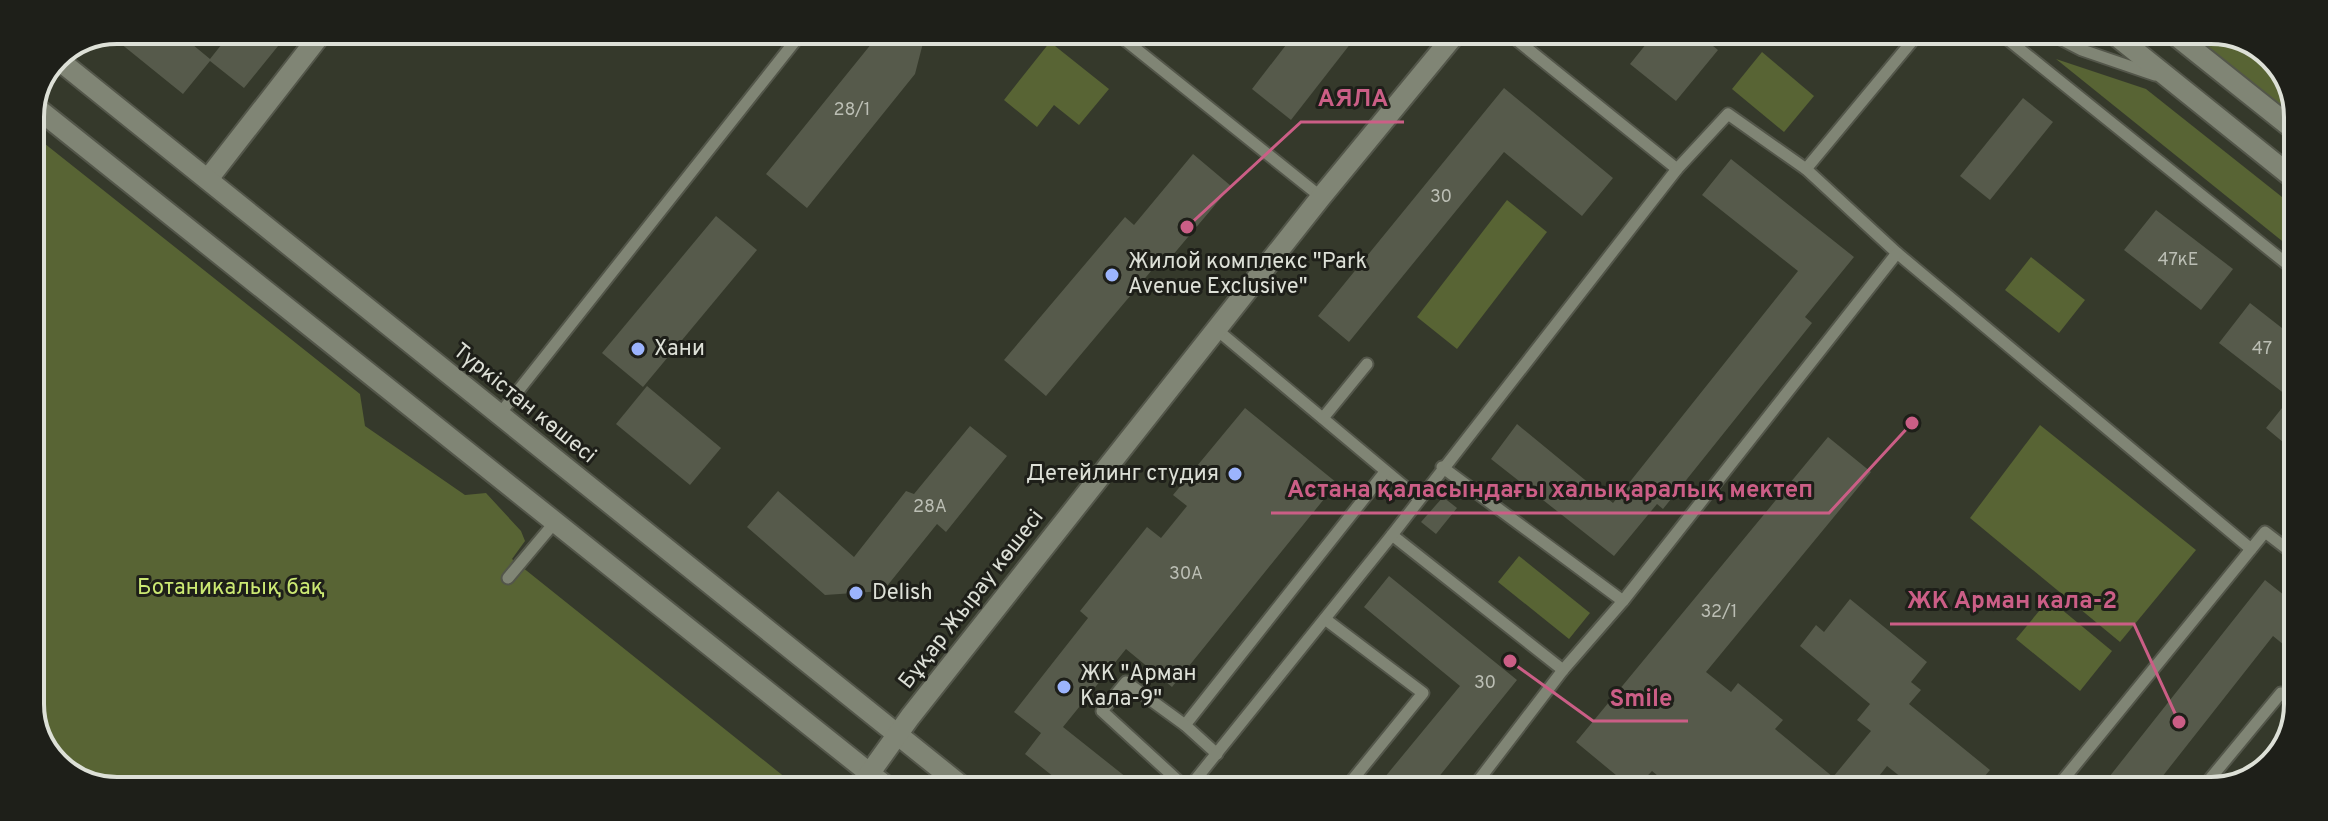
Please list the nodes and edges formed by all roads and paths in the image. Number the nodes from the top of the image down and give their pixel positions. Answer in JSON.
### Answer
{"nodes":[{"id":1,"x":313,"y":44,"type":"edge"},
{"id":2,"x":793,"y":44,"type":"edge"},
{"id":3,"x":1130,"y":44,"type":"edge"},
{"id":4,"x":1447,"y":44,"type":"edge"},
{"id":5,"x":1522,"y":44,"type":"edge"},
{"id":6,"x":1910,"y":44,"type":"edge"},
{"id":7,"x":2013,"y":44,"type":"edge"},
{"id":8,"x":2070,"y":44,"type":"edge"},
{"id":9,"x":2126,"y":44,"type":"edge"},
{"id":10,"x":2187,"y":44,"type":"edge"},
{"id":11,"x":65,"y":65,"type":"edge"},
{"id":12,"x":2172,"y":81,"type":"junction"},
{"id":13,"x":44,"y":114,"type":"edge"},
{"id":14,"x":2284,"y":122,"type":"edge"},
{"id":15,"x":1677,"y":169,"type":"junction"},
{"id":16,"x":1806,"y":169,"type":"junction"},
{"id":17,"x":2284,"y":171,"type":"edge"},
{"id":18,"x":208,"y":179,"type":"junction"},
{"id":19,"x":1321,"y":197,"type":"junction"},
{"id":20,"x":1897,"y":253,"type":"junction"},
{"id":21,"x":2284,"y":262,"type":"edge"},
{"id":22,"x":1216,"y":329,"type":"junction"},
{"id":23,"x":1367,"y":364,"type":"dead end"},
{"id":24,"x":499,"y":415,"type":"junction"},
{"id":25,"x":1323,"y":418,"type":"junction"},
{"id":26,"x":1442,"y":467,"type":"junction"},
{"id":27,"x":1385,"y":472,"type":"junction"},
{"id":28,"x":1418,"y":498,"type":"junction"},
{"id":29,"x":555,"y":522,"type":"junction"},
{"id":30,"x":1392,"y":535,"type":"junction"},
{"id":31,"x":2284,"y":547,"type":"edge"},
{"id":32,"x":2251,"y":549,"type":"junction"},
{"id":33,"x":508,"y":578,"type":"dead end"},
{"id":34,"x":1623,"y":601,"type":"junction"},
{"id":35,"x":1325,"y":619,"type":"junction"},
{"id":36,"x":1563,"y":670,"type":"junction"},
{"id":37,"x":2284,"y":695,"type":"edge"},
{"id":38,"x":1185,"y":725,"type":"junction"},
{"id":39,"x":897,"y":734,"type":"junction"},
{"id":40,"x":1217,"y":754,"type":"junction"},
{"id":41,"x":859,"y":777,"type":"edge"},
{"id":42,"x":867,"y":777,"type":"edge"},
{"id":43,"x":950,"y":777,"type":"edge"},
{"id":44,"x":1175,"y":777,"type":"edge"},
{"id":45,"x":1198,"y":777,"type":"edge"},
{"id":46,"x":1355,"y":777,"type":"edge"},
{"id":47,"x":1481,"y":777,"type":"edge"},
{"id":48,"x":2065,"y":777,"type":"edge"},
{"id":49,"x":2212,"y":777,"type":"edge"}],
"edges":[{"from":1,"to":18,"type":"main road"},
{"from":2,"to":24,"type":"lane"},
{"from":3,"to":19,"type":"lane"},
{"from":4,"to":19,"type":"main road","name":"Бұқар Жырау көшесі"},
{"from":5,"to":15,"type":"lane"},
{"from":6,"to":16,"type":"lane"},
{"from":7,"to":21,"type":"lane"},
{"from":8,"to":12,"type":"lane"},
{"from":9,"to":12,"type":"main road"},
{"from":10,"to":14,"type":"main road"},
{"from":11,"to":18,"type":"main road","name":"Түркістан көшесі"},
{"from":12,"to":17,"type":"main road"},
{"from":13,"to":29,"type":"main road"},
{"from":15,"to":16,"type":"lane"},
{"from":15,"to":26,"type":"lane"},
{"from":16,"to":20,"type":"lane"},
{"from":18,"to":24,"type":"main road","name":"Түркістан көшесі"},
{"from":19,"to":22,"type":"main road","name":"Бұқар Жырау көшесі"},
{"from":20,"to":32,"type":"lane"},
{"from":20,"to":34,"type":"lane"},
{"from":22,"to":25,"type":"lane"},
{"from":22,"to":39,"type":"main road","name":"Бұқар Жырау көшесі"},
{"from":23,"to":25,"type":"lane"},
{"from":24,"to":39,"type":"main road","name":"Түркістан көшесі"},
{"from":25,"to":27,"type":"lane"},
{"from":26,"to":28,"type":"lane"},
{"from":26,"to":34,"type":"lane"},
{"from":27,"to":28,"type":"lane"},
{"from":27,"to":38,"type":"lane"},
{"from":28,"to":30,"type":"lane"},
{"from":29,"to":33,"type":"lane"},
{"from":29,"to":41,"type":"main road"},
{"from":30,"to":35,"type":"lane"},
{"from":30,"to":36,"type":"lane"},
{"from":31,"to":32,"type":"lane"},
{"from":32,"to":48,"type":"lane"},
{"from":34,"to":36,"type":"lane"},
{"from":35,"to":40,"type":"lane"},
{"from":35,"to":46,"type":"lane"},
{"from":36,"to":47,"type":"lane"},
{"from":37,"to":49,"type":"lane"},
{"from":38,"to":40,"type":"lane"},
{"from":38,"to":44,"type":"lane"},
{"from":39,"to":42,"type":"main road","name":"Бұқар Жырау көшесі"},
{"from":39,"to":43,"type":"main road","name":"Түркістан көшесі"},
{"from":40,"to":45,"type":"lane"}]}
